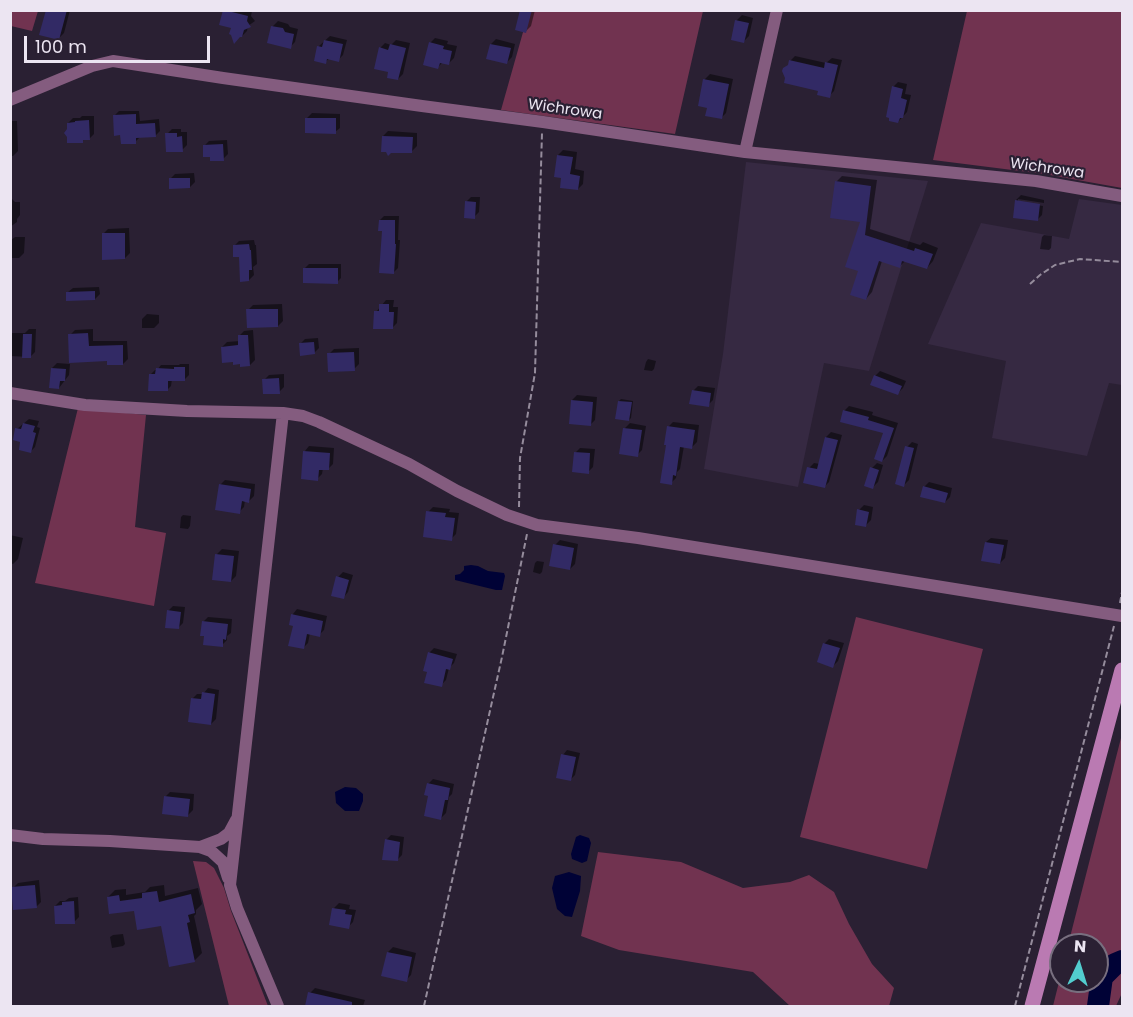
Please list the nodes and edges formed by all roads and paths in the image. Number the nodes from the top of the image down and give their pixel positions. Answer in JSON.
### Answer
{"nodes":[{"id":1,"x":777,"y":10,"type":"edge"},
{"id":2,"x":10,"y":100,"type":"edge"},
{"id":3,"x":543,"y":122,"type":"junction"},
{"id":4,"x":745,"y":152,"type":"junction"},
{"id":5,"x":1122,"y":196,"type":"edge"},
{"id":6,"x":1122,"y":262,"type":"edge"},
{"id":7,"x":1030,"y":284,"type":"dead end"},
{"id":8,"x":10,"y":393,"type":"edge"},
{"id":9,"x":283,"y":413,"type":"junction"},
{"id":10,"x":524,"y":520,"type":"junction"},
{"id":11,"x":1122,"y":592,"type":"edge"},
{"id":12,"x":1119,"y":615,"type":"edge"},
{"id":13,"x":1122,"y":670,"type":"edge"},
{"id":14,"x":238,"y":817,"type":"junction"},
{"id":15,"x":10,"y":835,"type":"edge"},
{"id":16,"x":200,"y":847,"type":"junction"},
{"id":17,"x":230,"y":885,"type":"junction"},
{"id":18,"x":278,"y":1006,"type":"edge"},
{"id":19,"x":424,"y":1006,"type":"edge"},
{"id":20,"x":1015,"y":1006,"type":"edge"},
{"id":21,"x":1032,"y":1006,"type":"edge"}],
"edges":[{"from":1,"to":4,"type":"street"},
{"from":2,"to":3,"type":"street","name":"Wichrowa"},
{"from":3,"to":4,"type":"street","name":"Wichrowa"},
{"from":3,"to":10,"type":"path"},
{"from":4,"to":5,"type":"street","name":"Wichrowa"},
{"from":6,"to":7,"type":"path"},
{"from":8,"to":9,"type":"street"},
{"from":9,"to":10,"type":"street"},
{"from":9,"to":14,"type":"street"},
{"from":10,"to":12,"type":"street"},
{"from":10,"to":19,"type":"path"},
{"from":11,"to":12,"type":"path"},
{"from":12,"to":20,"type":"path"},
{"from":13,"to":21,"type":"street"},
{"from":14,"to":16,"type":"street"},
{"from":14,"to":17,"type":"street"},
{"from":15,"to":16,"type":"street"},
{"from":16,"to":17,"type":"street"},
{"from":17,"to":18,"type":"street"}]}
